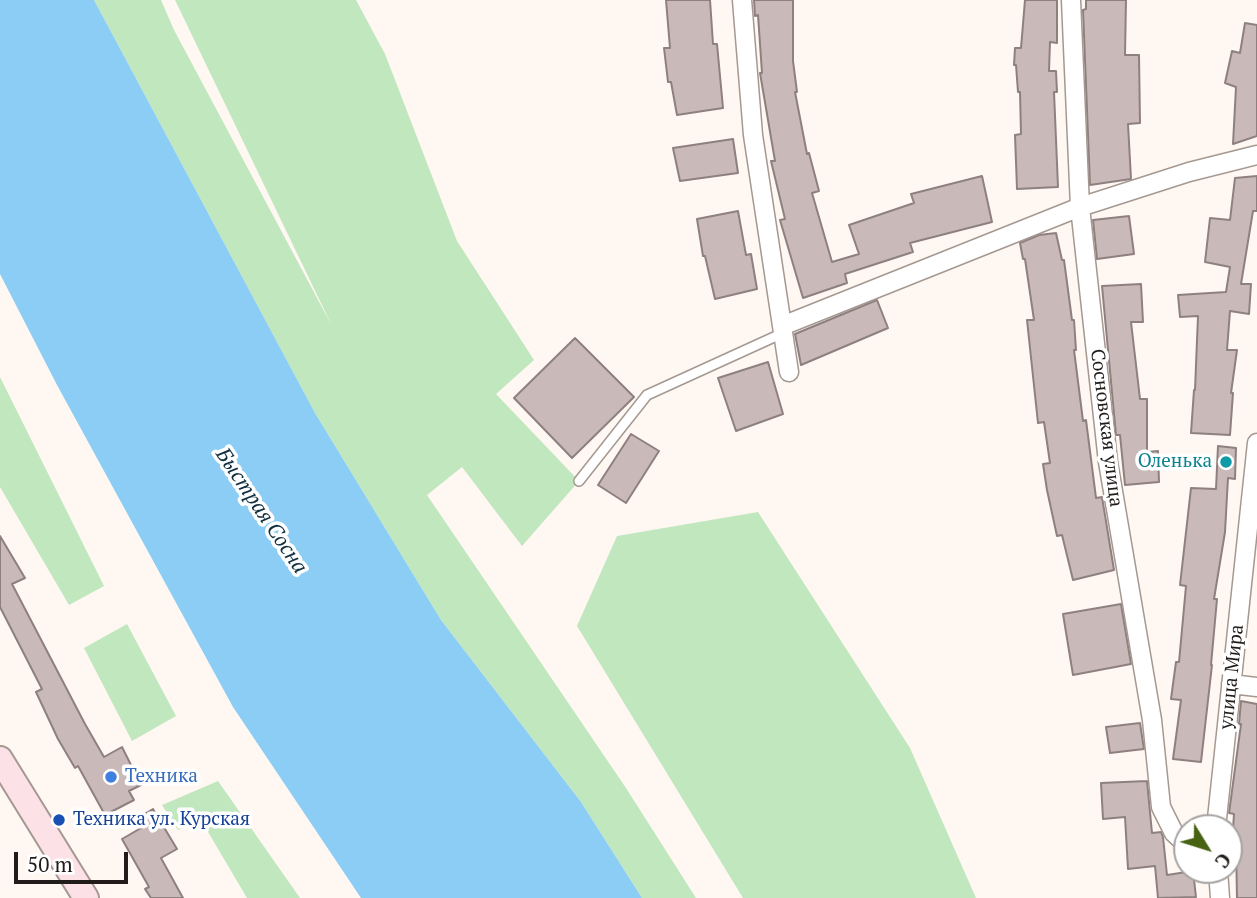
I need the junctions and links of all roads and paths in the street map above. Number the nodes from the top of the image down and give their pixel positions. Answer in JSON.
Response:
{"nodes":[{"id":1,"x":742,"y":0,"type":"edge"},
{"id":2,"x":1071,"y":0,"type":"edge"},
{"id":3,"x":1257,"y":155,"type":"edge"},
{"id":4,"x":1080,"y":206,"type":"junction"},
{"id":5,"x":783,"y":329,"type":"junction"},
{"id":6,"x":789,"y":372,"type":"dead end"},
{"id":7,"x":1257,"y":443,"type":"edge"},
{"id":8,"x":579,"y":481,"type":"dead end"},
{"id":9,"x":1231,"y":684,"type":"junction"},
{"id":10,"x":1257,"y":687,"type":"edge"},
{"id":11,"x":0,"y":759,"type":"edge"},
{"id":12,"x":1217,"y":814,"type":"edge"},
{"id":13,"x":1173,"y":829,"type":"edge"},
{"id":14,"x":86,"y":898,"type":"edge"}],
"edges":[{"from":1,"to":5,"type":"street"},
{"from":2,"to":4,"type":"street","name":"Сосновская улица"},
{"from":3,"to":4,"type":"street"},
{"from":4,"to":5,"type":"street"},
{"from":4,"to":13,"type":"street","name":"Сосновская улица"},
{"from":5,"to":6,"type":"street"},
{"from":5,"to":8,"type":"lane"},
{"from":7,"to":9,"type":"street","name":"улица Мира"},
{"from":9,"to":10,"type":"street"},
{"from":9,"to":12,"type":"street","name":"улица Мира"},
{"from":11,"to":14,"type":"street"}]}
